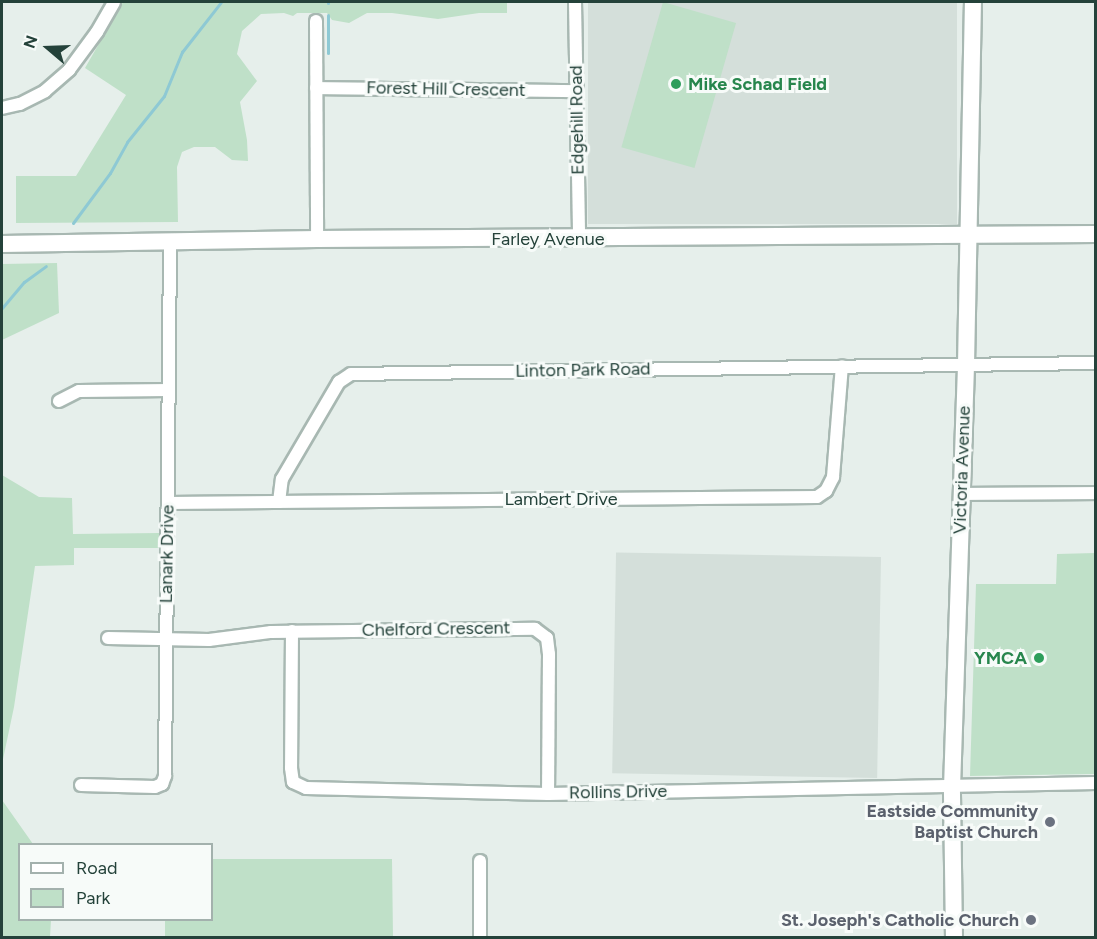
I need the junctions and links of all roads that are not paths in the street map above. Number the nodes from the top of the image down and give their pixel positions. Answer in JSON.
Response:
{"nodes":[{"id":1,"x":114,"y":2,"type":"edge"},
{"id":2,"x":575,"y":2,"type":"edge"},
{"id":3,"x":973,"y":2,"type":"edge"},
{"id":4,"x":316,"y":21,"type":"dead end"},
{"id":5,"x":316,"y":88,"type":"junction"},
{"id":6,"x":577,"y":91,"type":"junction"},
{"id":7,"x":2,"y":108,"type":"edge"},
{"id":8,"x":1095,"y":234,"type":"edge"},
{"id":9,"x":968,"y":235,"type":"junction"},
{"id":10,"x":317,"y":239,"type":"junction"},
{"id":11,"x":579,"y":239,"type":"junction"},
{"id":12,"x":170,"y":241,"type":"junction"},
{"id":13,"x":2,"y":244,"type":"edge"},
{"id":14,"x":1095,"y":363,"type":"edge"},
{"id":15,"x":966,"y":364,"type":"junction"},
{"id":16,"x":842,"y":366,"type":"junction"},
{"id":17,"x":169,"y":390,"type":"junction"},
{"id":18,"x":59,"y":401,"type":"dead end"},
{"id":19,"x":1095,"y":493,"type":"edge"},
{"id":20,"x":962,"y":494,"type":"junction"},
{"id":21,"x":279,"y":502,"type":"junction"},
{"id":22,"x":168,"y":503,"type":"junction"},
{"id":23,"x":291,"y":631,"type":"junction"},
{"id":24,"x":108,"y":638,"type":"dead end"},
{"id":25,"x":165,"y":639,"type":"junction"},
{"id":26,"x":1095,"y":783,"type":"edge"},
{"id":27,"x":81,"y":785,"type":"dead end"},
{"id":28,"x":952,"y":788,"type":"junction"},
{"id":29,"x":548,"y":794,"type":"junction"},
{"id":30,"x":480,"y":861,"type":"dead end"},
{"id":31,"x":480,"y":938,"type":"edge"},
{"id":32,"x":954,"y":938,"type":"edge"}],
"edges":[{"from":1,"to":7,"type":"street"},
{"from":2,"to":6,"type":"street","name":"Edgehill Road"},
{"from":3,"to":9,"type":"street","name":"Victoria Avenue"},
{"from":4,"to":5,"type":"street"},
{"from":5,"to":6,"type":"street","name":"Forest Hill Crescent"},
{"from":5,"to":10,"type":"street"},
{"from":6,"to":11,"type":"street","name":"Edgehill Road"},
{"from":8,"to":9,"type":"street","name":"Farley Avenue"},
{"from":9,"to":11,"type":"street","name":"Farley Avenue"},
{"from":9,"to":15,"type":"street","name":"Victoria Avenue"},
{"from":10,"to":11,"type":"street","name":"Farley Avenue"},
{"from":10,"to":12,"type":"street","name":"Farley Avenue"},
{"from":12,"to":13,"type":"street","name":"Farley Avenue"},
{"from":12,"to":17,"type":"street","name":"Lanark Drive"},
{"from":14,"to":15,"type":"street","name":"Linton Park Road"},
{"from":15,"to":16,"type":"street","name":"Linton Park Road"},
{"from":15,"to":20,"type":"street","name":"Victoria Avenue"},
{"from":16,"to":21,"type":"street","name":"Linton Park Road"},
{"from":16,"to":21,"type":"street","name":"Lambert Drive"},
{"from":17,"to":18,"type":"street"},
{"from":17,"to":22,"type":"street","name":"Lanark Drive"},
{"from":19,"to":20,"type":"street"},
{"from":20,"to":28,"type":"street","name":"Victoria Avenue"},
{"from":21,"to":22,"type":"street","name":"Lambert Drive"},
{"from":22,"to":25,"type":"street","name":"Lanark Drive"},
{"from":23,"to":25,"type":"street","name":"Chelford Crescent"},
{"from":23,"to":29,"type":"street","name":"Rollins Drive"},
{"from":23,"to":29,"type":"street","name":"Chelford Crescent"},
{"from":24,"to":25,"type":"street","name":"Chelford Crescent"},
{"from":25,"to":27,"type":"street","name":"Lanark Drive"},
{"from":26,"to":28,"type":"street","name":"Rollins Drive"},
{"from":28,"to":29,"type":"street","name":"Rollins Drive"},
{"from":28,"to":32,"type":"street","name":"Victoria Avenue"},
{"from":30,"to":31,"type":"street"}]}
